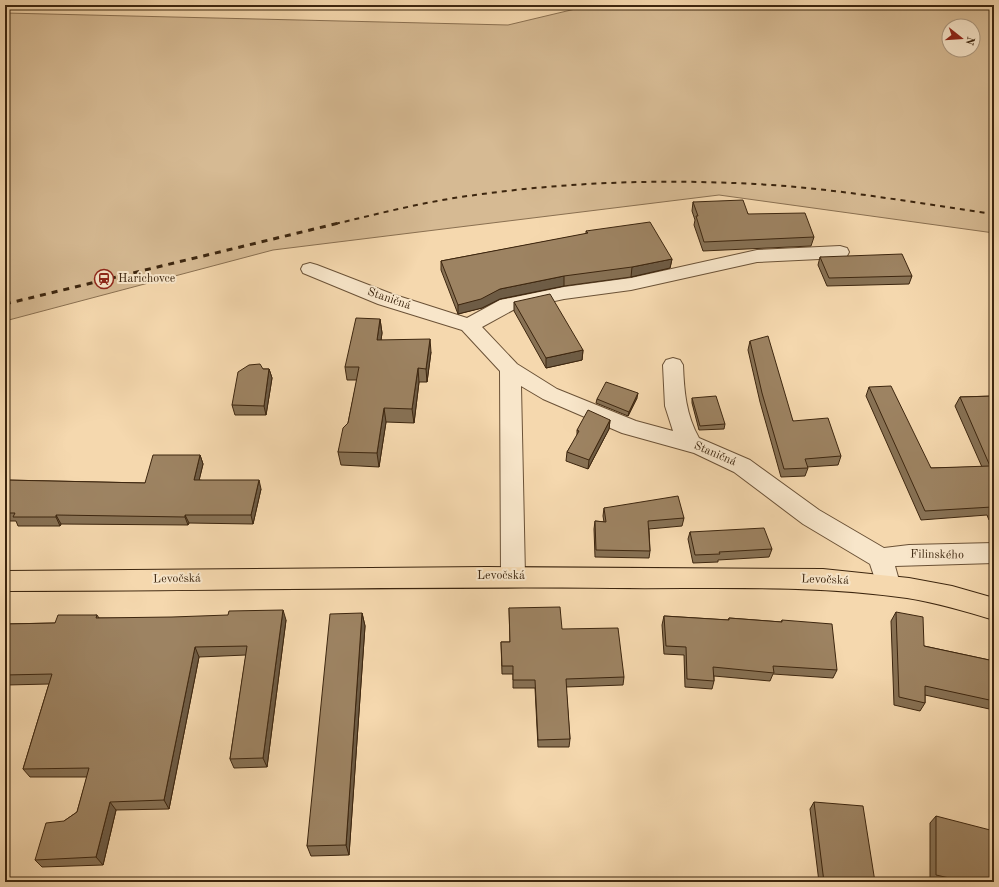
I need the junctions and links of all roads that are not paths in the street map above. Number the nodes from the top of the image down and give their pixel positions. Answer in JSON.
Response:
{"nodes":[{"id":1,"x":840,"y":252,"type":"dead end"},
{"id":2,"x":310,"y":269,"type":"dead end"},
{"id":3,"x":469,"y":325,"type":"junction"},
{"id":4,"x":673,"y":365,"type":"dead end"},
{"id":5,"x":510,"y":369,"type":"junction"},
{"id":6,"x":691,"y":444,"type":"junction"},
{"id":7,"x":994,"y":553,"type":"edge"},
{"id":8,"x":881,"y":558,"type":"junction"},
{"id":9,"x":513,"y":576,"type":"junction"},
{"id":10,"x":5,"y":581,"type":"edge"},
{"id":11,"x":888,"y":584,"type":"junction"},
{"id":12,"x":994,"y":609,"type":"edge"}],
"edges":[{"from":1,"to":3,"type":"street"},
{"from":2,"to":3,"type":"street","name":"Staničná"},
{"from":3,"to":5,"type":"street","name":"Staničná"},
{"from":4,"to":6,"type":"street"},
{"from":5,"to":6,"type":"street","name":"Staničná"},
{"from":5,"to":9,"type":"street"},
{"from":6,"to":8,"type":"street","name":"Staničná"},
{"from":7,"to":8,"type":"street","name":"Filinského"},
{"from":8,"to":11,"type":"street"},
{"from":9,"to":10,"type":"main road","name":"Levočská"},
{"from":9,"to":11,"type":"main road","name":"Levočská"},
{"from":11,"to":12,"type":"main road","name":"Levočská"}]}
